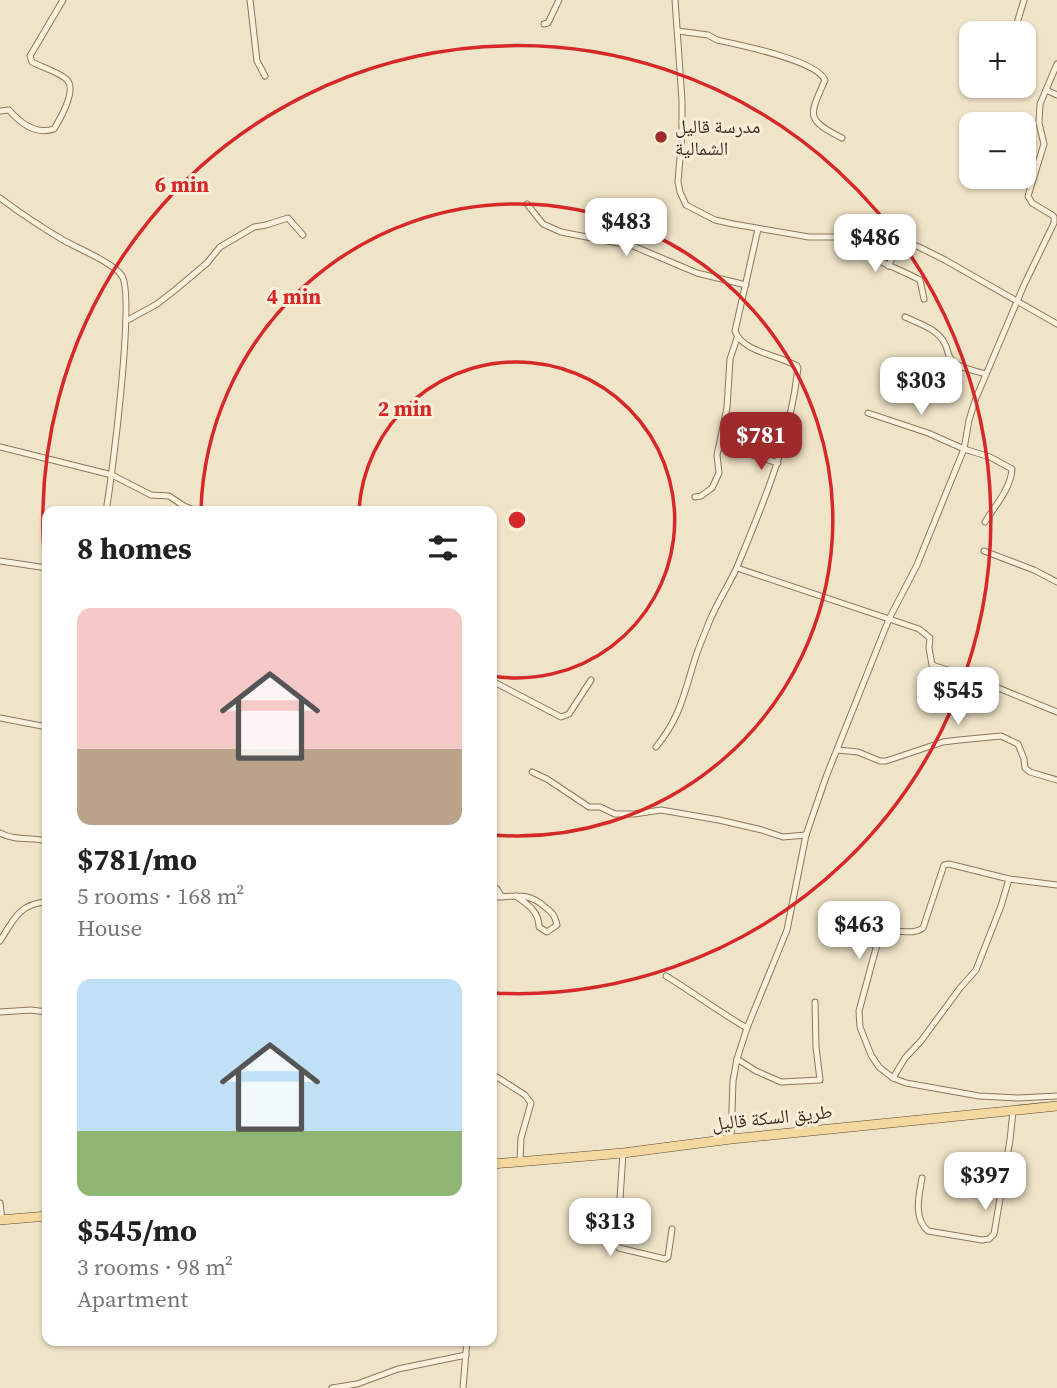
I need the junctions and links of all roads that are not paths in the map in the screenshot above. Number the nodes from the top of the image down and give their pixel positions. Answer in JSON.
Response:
{"nodes":[{"id":1,"x":63,"y":0,"type":"edge"},
{"id":2,"x":250,"y":0,"type":"edge"},
{"id":3,"x":559,"y":0,"type":"edge"},
{"id":4,"x":675,"y":0,"type":"edge"},
{"id":5,"x":1024,"y":0,"type":"edge"},
{"id":6,"x":1019,"y":21,"type":"edge"},
{"id":7,"x":544,"y":24,"type":"dead end"},
{"id":8,"x":678,"y":31,"type":"junction"},
{"id":9,"x":1057,"y":64,"type":"edge"},
{"id":10,"x":265,"y":76,"type":"dead end"},
{"id":11,"x":1046,"y":90,"type":"junction"},
{"id":12,"x":1057,"y":95,"type":"edge"},
{"id":13,"x":0,"y":111,"type":"edge"},
{"id":14,"x":842,"y":138,"type":"dead end"},
{"id":15,"x":0,"y":198,"type":"edge"},
{"id":16,"x":527,"y":204,"type":"dead end"},
{"id":17,"x":758,"y":229,"type":"junction"},
{"id":18,"x":303,"y":234,"type":"dead end"},
{"id":19,"x":846,"y":236,"type":"junction"},
{"id":20,"x":902,"y":241,"type":"junction"},
{"id":21,"x":888,"y":266,"type":"junction"},
{"id":22,"x":746,"y":285,"type":"junction"},
{"id":23,"x":925,"y":299,"type":"dead end"},
{"id":24,"x":1017,"y":302,"type":"junction"},
{"id":25,"x":905,"y":317,"type":"dead end"},
{"id":26,"x":127,"y":321,"type":"junction"},
{"id":27,"x":1057,"y":324,"type":"edge"},
{"id":28,"x":737,"y":338,"type":"junction"},
{"id":29,"x":986,"y":374,"type":"junction"},
{"id":30,"x":868,"y":413,"type":"dead end"},
{"id":31,"x":0,"y":447,"type":"edge"},
{"id":32,"x":720,"y":447,"type":"junction"},
{"id":33,"x":964,"y":449,"type":"junction"},
{"id":34,"x":778,"y":463,"type":"junction"},
{"id":35,"x":112,"y":475,"type":"junction"},
{"id":36,"x":695,"y":497,"type":"dead end"},
{"id":37,"x":107,"y":506,"type":"edge"},
{"id":38,"x":184,"y":506,"type":"edge"},
{"id":39,"x":985,"y":522,"type":"dead end"},
{"id":40,"x":984,"y":551,"type":"dead end"},
{"id":41,"x":0,"y":561,"type":"edge"},
{"id":42,"x":42,"y":567,"type":"edge"},
{"id":43,"x":737,"y":568,"type":"junction"},
{"id":44,"x":1057,"y":582,"type":"edge"},
{"id":45,"x":889,"y":620,"type":"junction"},
{"id":46,"x":591,"y":680,"type":"dead end"},
{"id":47,"x":497,"y":684,"type":"edge"},
{"id":48,"x":1057,"y":712,"type":"edge"},
{"id":49,"x":0,"y":718,"type":"edge"},
{"id":50,"x":42,"y":726,"type":"edge"},
{"id":51,"x":656,"y":747,"type":"dead end"},
{"id":52,"x":838,"y":750,"type":"junction"},
{"id":53,"x":532,"y":772,"type":"dead end"},
{"id":54,"x":1057,"y":780,"type":"edge"},
{"id":55,"x":0,"y":833,"type":"edge"},
{"id":56,"x":806,"y":835,"type":"junction"},
{"id":57,"x":42,"y":840,"type":"edge"},
{"id":58,"x":1009,"y":879,"type":"junction"},
{"id":59,"x":1057,"y":885,"type":"edge"},
{"id":60,"x":497,"y":889,"type":"edge"},
{"id":61,"x":516,"y":896,"type":"junction"},
{"id":62,"x":497,"y":897,"type":"edge"},
{"id":63,"x":502,"y":897,"type":"junction"},
{"id":64,"x":42,"y":903,"type":"edge"},
{"id":65,"x":0,"y":941,"type":"edge"},
{"id":66,"x":666,"y":976,"type":"dead end"},
{"id":67,"x":815,"y":1002,"type":"dead end"},
{"id":68,"x":42,"y":1011,"type":"edge"},
{"id":69,"x":0,"y":1012,"type":"edge"},
{"id":70,"x":747,"y":1028,"type":"junction"},
{"id":71,"x":737,"y":1059,"type":"junction"},
{"id":72,"x":497,"y":1077,"type":"edge"},
{"id":73,"x":893,"y":1077,"type":"junction"},
{"id":74,"x":1057,"y":1096,"type":"edge"},
{"id":75,"x":1057,"y":1107,"type":"edge"},
{"id":76,"x":1013,"y":1111,"type":"junction"},
{"id":77,"x":731,"y":1139,"type":"junction"},
{"id":78,"x":623,"y":1153,"type":"junction"},
{"id":79,"x":520,"y":1161,"type":"junction"},
{"id":80,"x":497,"y":1163,"type":"edge"},
{"id":81,"x":922,"y":1178,"type":"dead end"},
{"id":82,"x":0,"y":1203,"type":"edge"},
{"id":83,"x":42,"y":1216,"type":"edge"},
{"id":84,"x":1,"y":1220,"type":"edge"},
{"id":85,"x":672,"y":1229,"type":"dead end"},
{"id":86,"x":467,"y":1346,"type":"edge"},
{"id":87,"x":466,"y":1355,"type":"junction"},
{"id":88,"x":332,"y":1388,"type":"edge"},
{"id":89,"x":463,"y":1388,"type":"edge"}],
"edges":[{"from":1,"to":13,"type":"street"},
{"from":2,"to":10,"type":"street"},
{"from":3,"to":7,"type":"street"},
{"from":4,"to":8,"type":"street"},
{"from":5,"to":6,"type":"street"},
{"from":8,"to":14,"type":"street"},
{"from":8,"to":17,"type":"street"},
{"from":9,"to":11,"type":"street"},
{"from":11,"to":12,"type":"street"},
{"from":11,"to":24,"type":"street"},
{"from":15,"to":26,"type":"street"},
{"from":16,"to":22,"type":"street"},
{"from":17,"to":19,"type":"street"},
{"from":17,"to":22,"type":"street"},
{"from":18,"to":26,"type":"street"},
{"from":19,"to":20,"type":"street"},
{"from":19,"to":21,"type":"street"},
{"from":20,"to":21,"type":"street"},
{"from":20,"to":24,"type":"street"},
{"from":21,"to":23,"type":"street"},
{"from":22,"to":28,"type":"street"},
{"from":24,"to":27,"type":"street"},
{"from":24,"to":29,"type":"street"},
{"from":25,"to":29,"type":"street"},
{"from":26,"to":35,"type":"street"},
{"from":28,"to":32,"type":"street"},
{"from":28,"to":34,"type":"street"},
{"from":29,"to":33,"type":"street"},
{"from":30,"to":33,"type":"street"},
{"from":31,"to":35,"type":"street"},
{"from":32,"to":34,"type":"street"},
{"from":32,"to":36,"type":"street"},
{"from":33,"to":39,"type":"street"},
{"from":33,"to":45,"type":"street"},
{"from":34,"to":43,"type":"street"},
{"from":35,"to":37,"type":"street"},
{"from":35,"to":38,"type":"street"},
{"from":40,"to":44,"type":"street"},
{"from":41,"to":42,"type":"street"},
{"from":43,"to":45,"type":"street"},
{"from":43,"to":51,"type":"street"},
{"from":45,"to":48,"type":"street"},
{"from":45,"to":52,"type":"street"},
{"from":46,"to":47,"type":"street"},
{"from":49,"to":50,"type":"street"},
{"from":52,"to":54,"type":"street"},
{"from":52,"to":56,"type":"street"},
{"from":53,"to":56,"type":"street"},
{"from":55,"to":57,"type":"street"},
{"from":56,"to":70,"type":"street"},
{"from":58,"to":59,"type":"street"},
{"from":58,"to":73,"type":"street"},
{"from":58,"to":73,"type":"street"},
{"from":60,"to":63,"type":"street"},
{"from":61,"to":61,"type":"street"},
{"from":61,"to":63,"type":"street"},
{"from":62,"to":63,"type":"street"},
{"from":64,"to":65,"type":"street"},
{"from":66,"to":70,"type":"street"},
{"from":67,"to":71,"type":"street"},
{"from":68,"to":69,"type":"street"},
{"from":70,"to":71,"type":"street"},
{"from":71,"to":77,"type":"street"},
{"from":72,"to":79,"type":"street"},
{"from":73,"to":74,"type":"street"},
{"from":75,"to":76,"type":"main road","name":"طريق السكة قاليل"},
{"from":76,"to":77,"type":"main road","name":"طريق السكة قاليل"},
{"from":76,"to":81,"type":"street"},
{"from":77,"to":78,"type":"main road","name":"طريق السكة قاليل"},
{"from":78,"to":79,"type":"main road","name":"طريق السكة قاليل"},
{"from":78,"to":85,"type":"street"},
{"from":79,"to":80,"type":"main road","name":"طريق السكة قاليل"},
{"from":82,"to":84,"type":"street"},
{"from":83,"to":84,"type":"main road"},
{"from":86,"to":87,"type":"street"},
{"from":87,"to":88,"type":"street"},
{"from":87,"to":89,"type":"street"}]}
